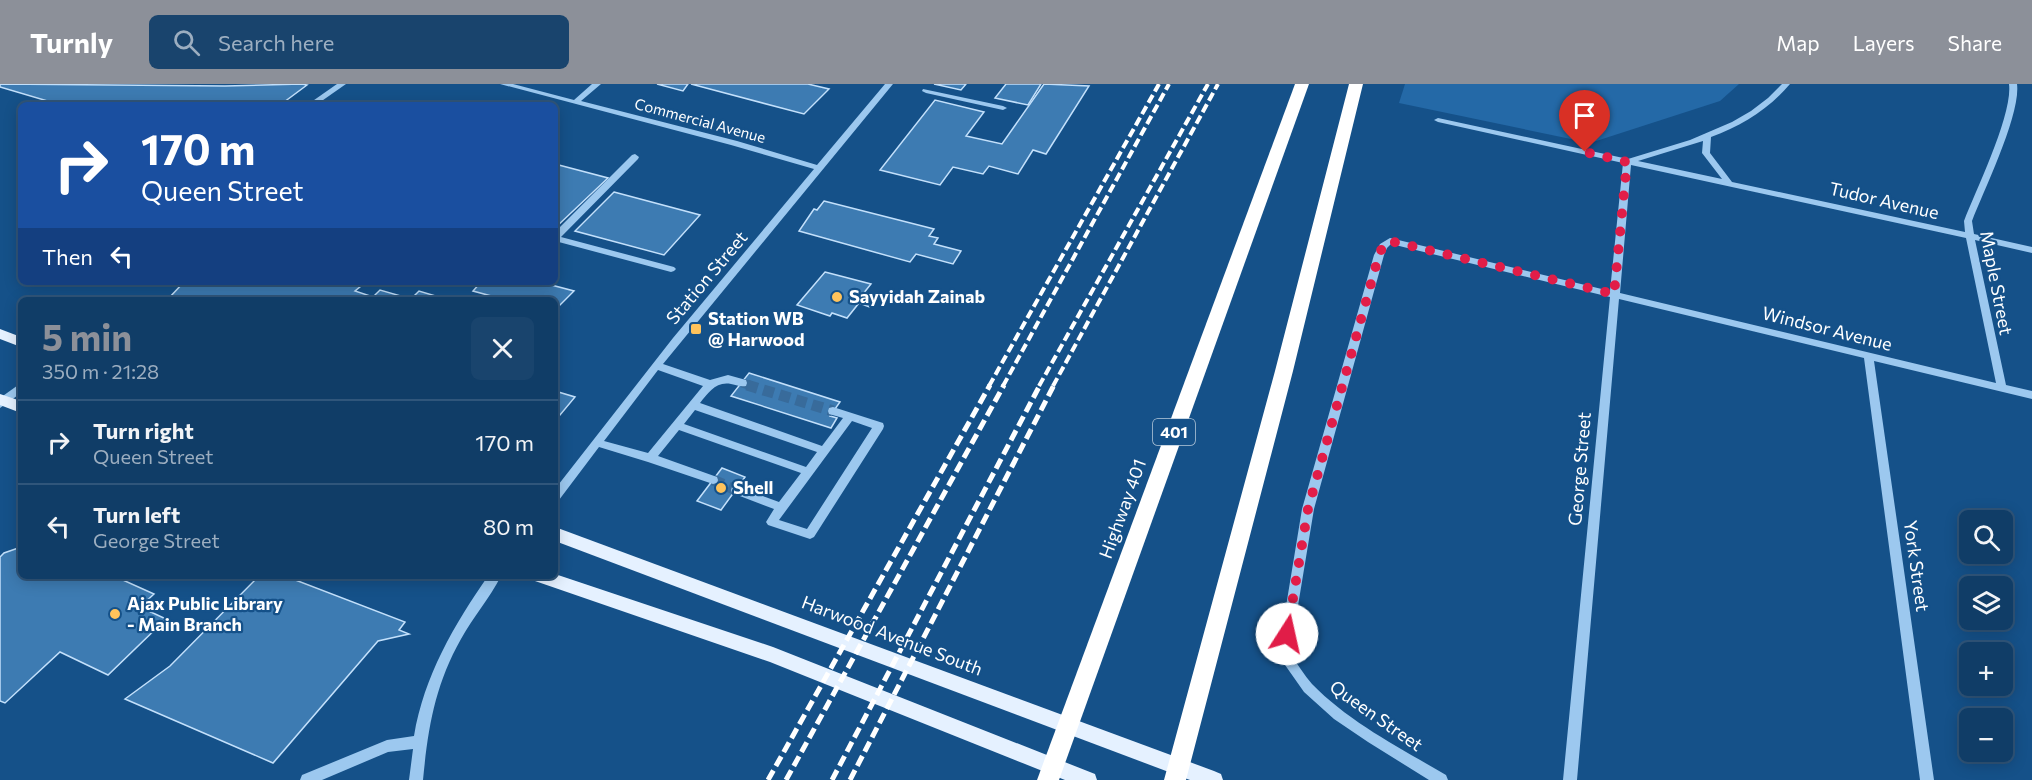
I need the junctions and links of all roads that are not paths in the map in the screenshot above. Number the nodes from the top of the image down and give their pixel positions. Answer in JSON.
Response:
{"nodes":[{"id":1,"x":342,"y":84,"type":"edge"},
{"id":2,"x":504,"y":84,"type":"edge"},
{"id":3,"x":597,"y":84,"type":"edge"},
{"id":4,"x":890,"y":84,"type":"edge"},
{"id":5,"x":1302,"y":84,"type":"edge"},
{"id":6,"x":1356,"y":84,"type":"edge"},
{"id":7,"x":1786,"y":84,"type":"edge"},
{"id":8,"x":2013,"y":84,"type":"edge"},
{"id":9,"x":926,"y":92,"type":"dead end"},
{"id":10,"x":315,"y":102,"type":"edge"},
{"id":11,"x":576,"y":102,"type":"junction"},
{"id":12,"x":1003,"y":108,"type":"dead end"},
{"id":13,"x":1438,"y":120,"type":"dead end"},
{"id":14,"x":1707,"y":137,"type":"junction"},
{"id":15,"x":635,"y":157,"type":"dead end"},
{"id":16,"x":1627,"y":162,"type":"junction"},
{"id":17,"x":819,"y":168,"type":"junction"},
{"id":18,"x":1728,"y":182,"type":"junction"},
{"id":19,"x":558,"y":235,"type":"edge"},
{"id":20,"x":1968,"y":237,"type":"junction"},
{"id":21,"x":558,"y":239,"type":"edge"},
{"id":22,"x":2032,"y":250,"type":"edge"},
{"id":23,"x":671,"y":269,"type":"dead end"},
{"id":24,"x":1614,"y":294,"type":"junction"},
{"id":25,"x":0,"y":334,"type":"edge"},
{"id":26,"x":18,"y":341,"type":"edge"},
{"id":27,"x":1869,"y":357,"type":"junction"},
{"id":28,"x":656,"y":366,"type":"junction"},
{"id":29,"x":742,"y":382,"type":"tunnel mouth"},
{"id":30,"x":710,"y":384,"type":"junction"},
{"id":31,"x":2002,"y":387,"type":"junction"},
{"id":32,"x":18,"y":389,"type":"edge"},
{"id":33,"x":2032,"y":395,"type":"edge"},
{"id":34,"x":1,"y":401,"type":"edge"},
{"id":35,"x":693,"y":405,"type":"junction"},
{"id":36,"x":18,"y":406,"type":"edge"},
{"id":37,"x":833,"y":411,"type":"tunnel mouth"},
{"id":38,"x":850,"y":417,"type":"junction"},
{"id":39,"x":676,"y":425,"type":"junction"},
{"id":40,"x":598,"y":443,"type":"junction"},
{"id":41,"x":825,"y":451,"type":"junction"},
{"id":42,"x":650,"y":458,"type":"junction"},
{"id":43,"x":809,"y":472,"type":"junction"},
{"id":44,"x":713,"y":480,"type":"tunnel mouth"},
{"id":45,"x":736,"y":489,"type":"tunnel mouth"},
{"id":46,"x":558,"y":493,"type":"edge"},
{"id":47,"x":782,"y":507,"type":"junction"},
{"id":48,"x":558,"y":535,"type":"edge"},
{"id":49,"x":493,"y":579,"type":"edge"},
{"id":50,"x":550,"y":579,"type":"edge"},
{"id":51,"x":419,"y":742,"type":"junction"},
{"id":52,"x":307,"y":780,"type":"edge"},
{"id":53,"x":416,"y":780,"type":"edge"},
{"id":54,"x":1048,"y":780,"type":"edge"},
{"id":55,"x":1088,"y":780,"type":"edge"},
{"id":56,"x":1175,"y":780,"type":"edge"},
{"id":57,"x":1214,"y":780,"type":"edge"},
{"id":58,"x":1442,"y":780,"type":"edge"},
{"id":59,"x":1570,"y":780,"type":"edge"},
{"id":60,"x":1927,"y":780,"type":"edge"}],
"edges":[{"from":1,"to":10,"type":"street"},
{"from":2,"to":11,"type":"street","name":"Commercial Avenue"},
{"from":3,"to":11,"type":"street"},
{"from":4,"to":17,"type":"street","name":"Station Street"},
{"from":5,"to":54,"type":"highway","name":"Highway 401","number":"401"},
{"from":6,"to":56,"type":"highway"},
{"from":7,"to":14,"type":"street"},
{"from":8,"to":20,"type":"street","name":"Maple Street"},
{"from":9,"to":12,"type":"street"},
{"from":11,"to":17,"type":"street","name":"Commercial Avenue"},
{"from":13,"to":16,"type":"street","name":"Tudor Avenue"},
{"from":14,"to":16,"type":"street"},
{"from":14,"to":18,"type":"street"},
{"from":15,"to":19,"type":"street"},
{"from":16,"to":18,"type":"street","name":"Tudor Avenue"},
{"from":16,"to":24,"type":"street","name":"George Street"},
{"from":17,"to":28,"type":"street","name":"Station Street"},
{"from":18,"to":20,"type":"street","name":"Tudor Avenue"},
{"from":20,"to":22,"type":"street","name":"Tudor Avenue"},
{"from":20,"to":31,"type":"street","name":"Maple Street"},
{"from":21,"to":23,"type":"street"},
{"from":24,"to":27,"type":"street","name":"Windsor Avenue"},
{"from":24,"to":58,"type":"street","name":"Queen Street"},
{"from":24,"to":59,"type":"street","name":"George Street"},
{"from":25,"to":26,"type":"main road"},
{"from":27,"to":31,"type":"street","name":"Windsor Avenue"},
{"from":27,"to":60,"type":"street","name":"York Street"},
{"from":28,"to":30,"type":"street"},
{"from":28,"to":40,"type":"street","name":"Station Street"},
{"from":29,"to":30,"type":"street"},
{"from":30,"to":35,"type":"street"},
{"from":31,"to":33,"type":"street","name":"Windsor Avenue"},
{"from":32,"to":34,"type":"street"},
{"from":34,"to":36,"type":"main road"},
{"from":35,"to":39,"type":"street"},
{"from":35,"to":41,"type":"street"},
{"from":37,"to":38,"type":"street"},
{"from":38,"to":41,"type":"street"},
{"from":38,"to":47,"type":"street"},
{"from":39,"to":42,"type":"street"},
{"from":39,"to":43,"type":"street"},
{"from":40,"to":42,"type":"street"},
{"from":40,"to":46,"type":"street","name":"Station Street"},
{"from":41,"to":43,"type":"street"},
{"from":42,"to":44,"type":"street"},
{"from":43,"to":47,"type":"street"},
{"from":45,"to":47,"type":"street"},
{"from":48,"to":57,"type":"main road","name":"Harwood Avenue South"},
{"from":49,"to":51,"type":"street"},
{"from":50,"to":55,"type":"main road"},
{"from":51,"to":52,"type":"street"},
{"from":51,"to":53,"type":"street"}]}
